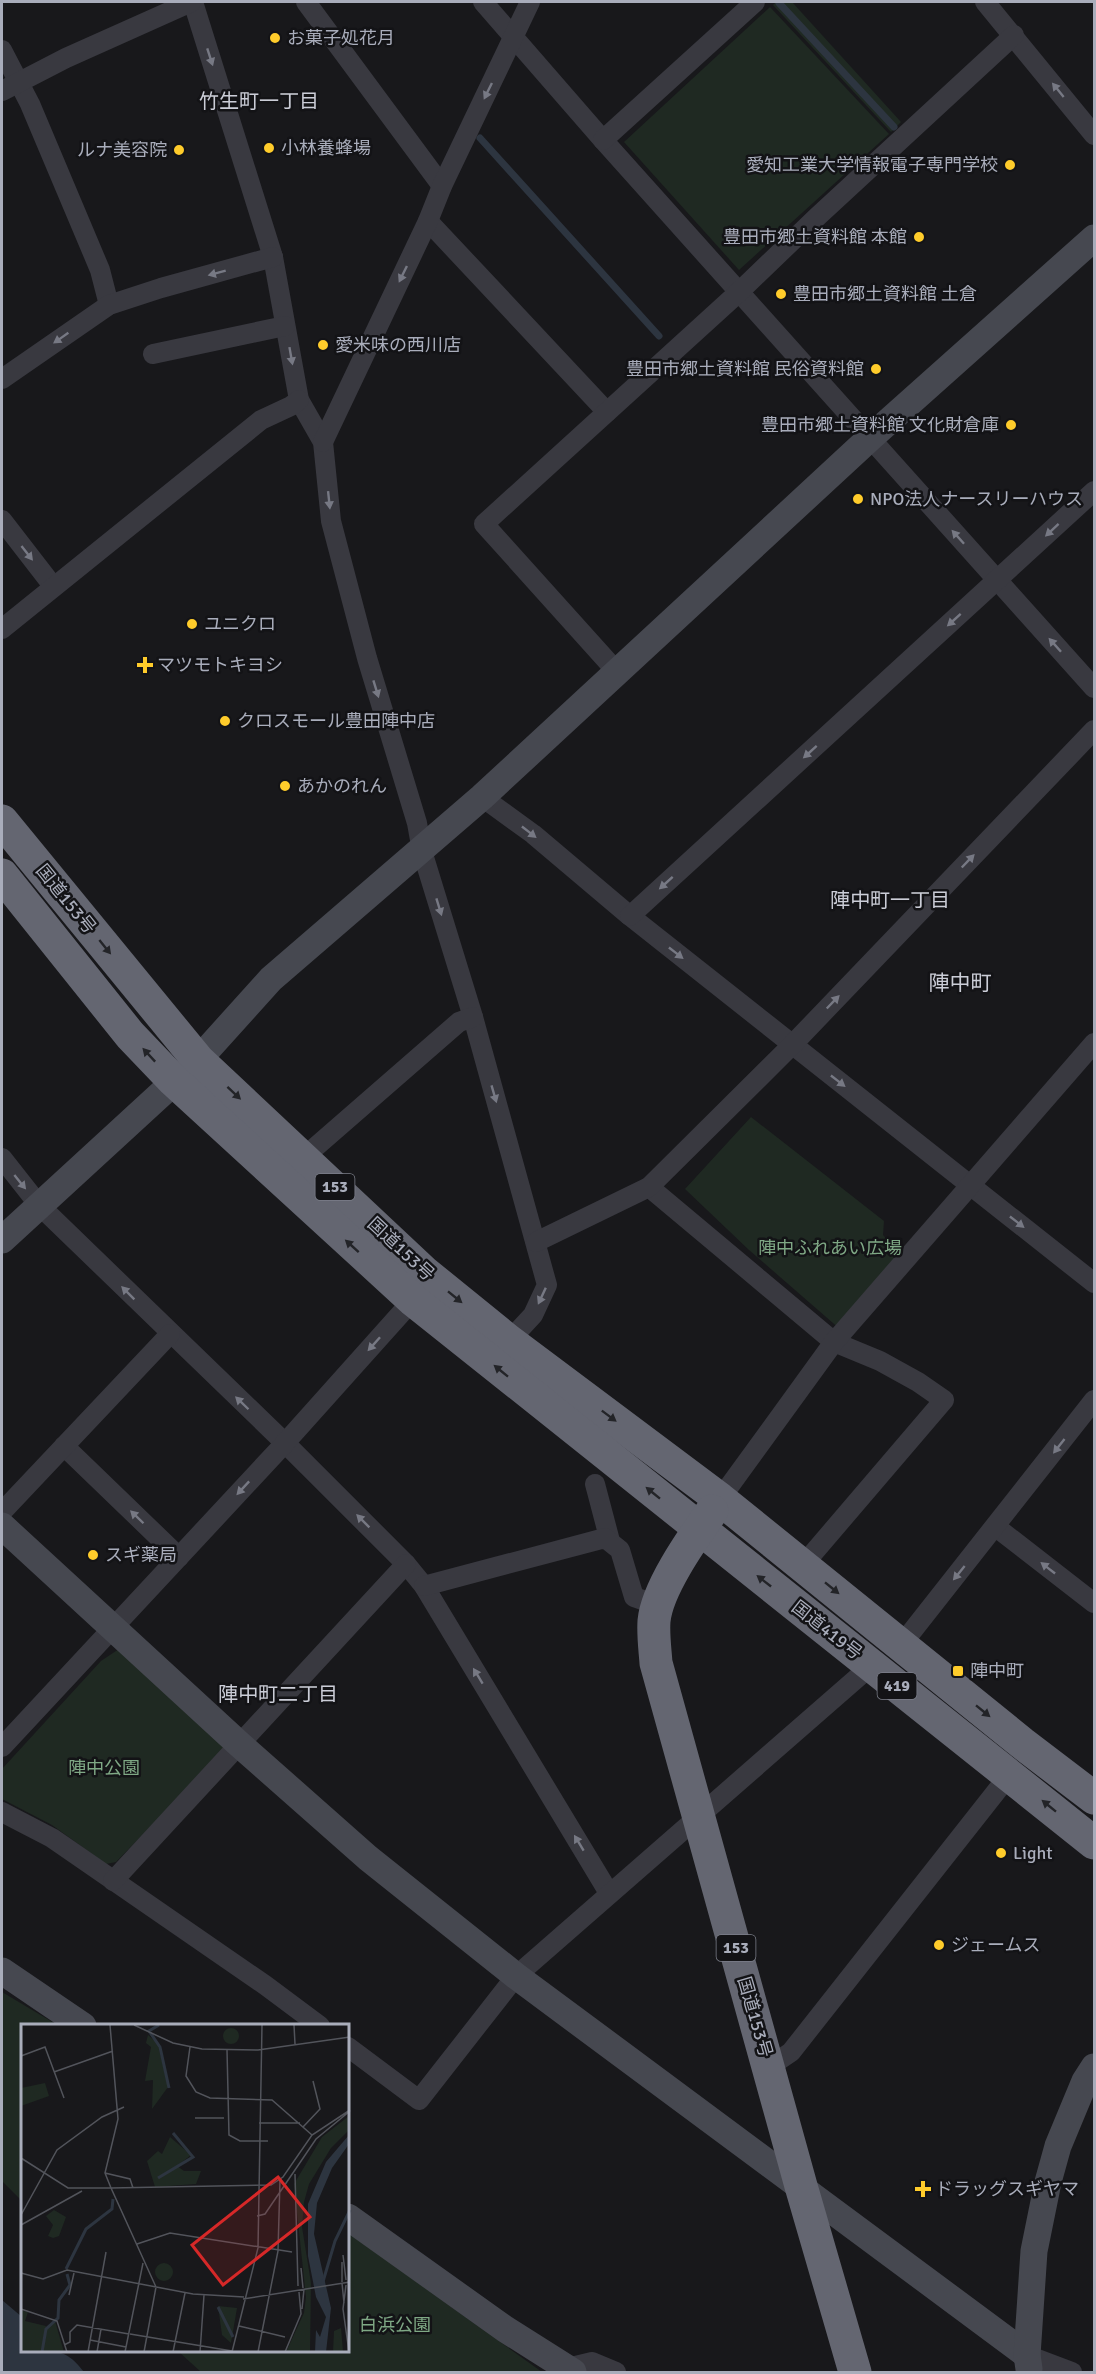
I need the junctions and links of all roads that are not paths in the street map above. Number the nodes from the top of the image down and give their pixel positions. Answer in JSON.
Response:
{"nodes":[{"id":1,"x":192,"y":2,"type":"edge"},
{"id":2,"x":306,"y":2,"type":"edge"},
{"id":3,"x":483,"y":2,"type":"edge"},
{"id":4,"x":530,"y":2,"type":"edge"},
{"id":5,"x":755,"y":2,"type":"edge"},
{"id":6,"x":985,"y":2,"type":"edge"},
{"id":7,"x":1014,"y":35,"type":"junction"},
{"id":8,"x":514,"y":39,"type":"junction"},
{"id":9,"x":2,"y":50,"type":"edge"},
{"id":10,"x":20,"y":82,"type":"junction"},
{"id":11,"x":2,"y":91,"type":"edge"},
{"id":12,"x":1095,"y":135,"type":"edge"},
{"id":13,"x":603,"y":140,"type":"junction"},
{"id":14,"x":442,"y":186,"type":"junction"},
{"id":15,"x":428,"y":221,"type":"junction"},
{"id":16,"x":1095,"y":238,"type":"edge"},
{"id":17,"x":273,"y":257,"type":"junction"},
{"id":18,"x":739,"y":292,"type":"junction"},
{"id":19,"x":109,"y":305,"type":"junction"},
{"id":20,"x":285,"y":326,"type":"junction"},
{"id":21,"x":153,"y":354,"type":"dead end"},
{"id":22,"x":2,"y":379,"type":"edge"},
{"id":23,"x":299,"y":400,"type":"junction"},
{"id":24,"x":607,"y":412,"type":"junction"},
{"id":25,"x":870,"y":438,"type":"junction"},
{"id":26,"x":323,"y":442,"type":"junction"},
{"id":27,"x":1095,"y":490,"type":"edge"},
{"id":28,"x":2,"y":520,"type":"edge"},
{"id":29,"x":997,"y":580,"type":"junction"},
{"id":30,"x":53,"y":586,"type":"junction"},
{"id":31,"x":2,"y":629,"type":"edge"},
{"id":32,"x":618,"y":673,"type":"junction"},
{"id":33,"x":1095,"y":688,"type":"edge"},
{"id":34,"x":1095,"y":730,"type":"edge"},
{"id":35,"x":482,"y":796,"type":"junction"},
{"id":36,"x":2,"y":821,"type":"edge"},
{"id":37,"x":422,"y":851,"type":"junction"},
{"id":38,"x":2,"y":875,"type":"edge"},
{"id":39,"x":630,"y":916,"type":"junction"},
{"id":40,"x":473,"y":1017,"type":"junction"},
{"id":41,"x":1095,"y":1043,"type":"edge"},
{"id":42,"x":793,"y":1044,"type":"junction"},
{"id":43,"x":198,"y":1060,"type":"junction"},
{"id":44,"x":173,"y":1080,"type":"junction"},
{"id":45,"x":304,"y":1157,"type":"junction"},
{"id":46,"x":2,"y":1158,"type":"edge"},
{"id":47,"x":971,"y":1186,"type":"junction"},
{"id":48,"x":649,"y":1187,"type":"junction"},
{"id":49,"x":39,"y":1205,"type":"junction"},
{"id":50,"x":2,"y":1240,"type":"edge"},
{"id":51,"x":536,"y":1242,"type":"junction"},
{"id":52,"x":1095,"y":1283,"type":"edge"},
{"id":53,"x":413,"y":1300,"type":"junction"},
{"id":54,"x":170,"y":1334,"type":"junction"},
{"id":55,"x":510,"y":1341,"type":"junction"},
{"id":56,"x":834,"y":1342,"type":"junction"},
{"id":57,"x":1095,"y":1400,"type":"edge"},
{"id":58,"x":285,"y":1443,"type":"junction"},
{"id":59,"x":64,"y":1446,"type":"junction"},
{"id":60,"x":595,"y":1484,"type":"dead end"},
{"id":61,"x":720,"y":1499,"type":"junction"},
{"id":62,"x":2,"y":1512,"type":"edge"},
{"id":63,"x":2,"y":1526,"type":"edge"},
{"id":64,"x":996,"y":1527,"type":"junction"},
{"id":65,"x":699,"y":1530,"type":"junction"},
{"id":66,"x":610,"y":1541,"type":"junction"},
{"id":67,"x":179,"y":1557,"type":"junction"},
{"id":68,"x":406,"y":1564,"type":"junction"},
{"id":69,"x":803,"y":1565,"type":"junction"},
{"id":70,"x":424,"y":1586,"type":"junction"},
{"id":71,"x":1095,"y":1603,"type":"edge"},
{"id":72,"x":657,"y":1605,"type":"junction"},
{"id":73,"x":112,"y":1629,"type":"junction"},
{"id":74,"x":902,"y":1644,"type":"junction"},
{"id":75,"x":872,"y":1665,"type":"junction"},
{"id":76,"x":239,"y":1744,"type":"junction"},
{"id":77,"x":2,"y":1747,"type":"edge"},
{"id":78,"x":1010,"y":1774,"type":"junction"},
{"id":79,"x":1095,"y":1798,"type":"edge"},
{"id":80,"x":2,"y":1812,"type":"edge"},
{"id":81,"x":698,"y":1815,"type":"junction"},
{"id":82,"x":1095,"y":1843,"type":"edge"},
{"id":83,"x":113,"y":1881,"type":"junction"},
{"id":84,"x":609,"y":1893,"type":"junction"},
{"id":85,"x":2,"y":1971,"type":"edge"},
{"id":86,"x":516,"y":1976,"type":"junction"},
{"id":87,"x":79,"y":2024,"type":"edge"},
{"id":88,"x":317,"y":2024,"type":"edge"},
{"id":89,"x":350,"y":2048,"type":"edge"},
{"id":90,"x":769,"y":2067,"type":"junction"},
{"id":91,"x":1091,"y":2078,"type":"edge"},
{"id":92,"x":801,"y":2186,"type":"junction"},
{"id":93,"x":350,"y":2218,"type":"edge"},
{"id":94,"x":1028,"y":2364,"type":"edge"},
{"id":95,"x":570,"y":2370,"type":"edge"},
{"id":96,"x":616,"y":2373,"type":"edge"},
{"id":97,"x":855,"y":2373,"type":"edge"},
{"id":98,"x":1072,"y":2373,"type":"edge"}],
"edges":[{"from":1,"to":10,"type":"street"},
{"from":1,"to":17,"type":"street","one_way":true},
{"from":2,"to":14,"type":"street"},
{"from":3,"to":8,"type":"street"},
{"from":4,"to":8,"type":"street"},
{"from":5,"to":13,"type":"street"},
{"from":6,"to":7,"type":"street"},
{"from":12,"to":7,"type":"street","one_way":true},
{"from":7,"to":18,"type":"street"},
{"from":8,"to":13,"type":"street"},
{"from":8,"to":14,"type":"street","one_way":true},
{"from":9,"to":10,"type":"street"},
{"from":10,"to":11,"type":"street"},
{"from":10,"to":19,"type":"street"},
{"from":13,"to":18,"type":"street"},
{"from":14,"to":15,"type":"street"},
{"from":15,"to":24,"type":"street"},
{"from":15,"to":26,"type":"street","one_way":true},
{"from":16,"to":25,"type":"street"},
{"from":17,"to":19,"type":"street","one_way":true},
{"from":17,"to":20,"type":"street"},
{"from":18,"to":24,"type":"street"},
{"from":18,"to":25,"type":"street"},
{"from":19,"to":22,"type":"street","one_way":true},
{"from":20,"to":21,"type":"street"},
{"from":20,"to":23,"type":"street","one_way":true},
{"from":23,"to":26,"type":"street"},
{"from":23,"to":30,"type":"street"},
{"from":24,"to":32,"type":"street"},
{"from":29,"to":25,"type":"street","one_way":true},
{"from":25,"to":32,"type":"street"},
{"from":26,"to":37,"type":"street","one_way":true},
{"from":27,"to":29,"type":"street","one_way":true},
{"from":28,"to":30,"type":"street","one_way":true},
{"from":33,"to":29,"type":"street","one_way":true},
{"from":29,"to":39,"type":"street","one_way":true},
{"from":30,"to":31,"type":"street"},
{"from":32,"to":35,"type":"street"},
{"from":42,"to":34,"type":"street","one_way":true},
{"from":35,"to":37,"type":"street"},
{"from":35,"to":39,"type":"street","one_way":true},
{"from":36,"to":43,"type":"highway","name":"国道153号","number":"153","one_way":true},
{"from":37,"to":40,"type":"street","one_way":true},
{"from":37,"to":43,"type":"street"},
{"from":44,"to":38,"type":"highway","name":"国道153号","number":"153","one_way":true},
{"from":39,"to":42,"type":"street","one_way":true},
{"from":40,"to":45,"type":"street"},
{"from":40,"to":51,"type":"street","one_way":true},
{"from":41,"to":47,"type":"street"},
{"from":42,"to":47,"type":"street","one_way":true},
{"from":42,"to":48,"type":"street"},
{"from":43,"to":44,"type":"street"},
{"from":43,"to":45,"type":"highway","name":"国道153号","number":"153","one_way":true},
{"from":44,"to":49,"type":"street"},
{"from":53,"to":44,"type":"highway","name":"国道153号","number":"153","one_way":true},
{"from":45,"to":55,"type":"highway","name":"国道153号","number":"153","one_way":true},
{"from":46,"to":49,"type":"street","one_way":true},
{"from":47,"to":52,"type":"street","one_way":true},
{"from":47,"to":56,"type":"street"},
{"from":48,"to":51,"type":"street"},
{"from":48,"to":56,"type":"street"},
{"from":49,"to":50,"type":"street"},
{"from":54,"to":49,"type":"street","one_way":true},
{"from":51,"to":55,"type":"street","one_way":true},
{"from":53,"to":58,"type":"street","one_way":true},
{"from":65,"to":53,"type":"highway","name":"国道153号","number":"153","one_way":true},
{"from":58,"to":54,"type":"street","one_way":true},
{"from":54,"to":59,"type":"street"},
{"from":55,"to":61,"type":"highway","name":"国道153号","number":"153","one_way":true},
{"from":56,"to":61,"type":"street"},
{"from":56,"to":69,"type":"street"},
{"from":57,"to":64,"type":"street","one_way":true},
{"from":58,"to":67,"type":"street","one_way":true},
{"from":68,"to":58,"type":"street","one_way":true},
{"from":59,"to":62,"type":"street"},
{"from":67,"to":59,"type":"street","one_way":true},
{"from":60,"to":66,"type":"street"},
{"from":61,"to":65,"type":"highway","name":"国道153号","number":"153"},
{"from":61,"to":69,"type":"highway","name":"国道419号","number":"419"},
{"from":63,"to":73,"type":"street"},
{"from":71,"to":64,"type":"street","one_way":true},
{"from":64,"to":74,"type":"street","one_way":true},
{"from":65,"to":72,"type":"highway","name":"国道153号","number":"153"},
{"from":75,"to":65,"type":"highway","name":"国道419号","number":"419","one_way":true},
{"from":66,"to":70,"type":"street"},
{"from":66,"to":72,"type":"street"},
{"from":67,"to":73,"type":"street"},
{"from":68,"to":70,"type":"street"},
{"from":68,"to":76,"type":"street"},
{"from":69,"to":74,"type":"highway","name":"国道419号","number":"419","one_way":true},
{"from":84,"to":70,"type":"street","one_way":true},
{"from":72,"to":81,"type":"highway","name":"国道153号","number":"153"},
{"from":73,"to":76,"type":"street"},
{"from":73,"to":77,"type":"street"},
{"from":74,"to":79,"type":"highway","name":"国道419号","number":"419","one_way":true},
{"from":75,"to":78,"type":"highway","name":"国道419号","number":"419"},
{"from":75,"to":81,"type":"street"},
{"from":76,"to":83,"type":"street"},
{"from":76,"to":86,"type":"street"},
{"from":82,"to":78,"type":"highway","name":"国道419号","number":"419","one_way":true},
{"from":78,"to":90,"type":"street"},
{"from":80,"to":83,"type":"street"},
{"from":81,"to":84,"type":"street"},
{"from":81,"to":90,"type":"highway","name":"国道153号","number":"153"},
{"from":83,"to":88,"type":"street"},
{"from":84,"to":86,"type":"street"},
{"from":85,"to":87,"type":"street"},
{"from":86,"to":89,"type":"street"},
{"from":86,"to":92,"type":"street"},
{"from":90,"to":92,"type":"highway","name":"国道153号","number":"153"},
{"from":91,"to":94,"type":"street"},
{"from":92,"to":94,"type":"street"},
{"from":92,"to":97,"type":"highway","name":"国道153号","number":"153"},
{"from":93,"to":95,"type":"street"},
{"from":94,"to":98,"type":"street"},
{"from":95,"to":96,"type":"street"}]}
